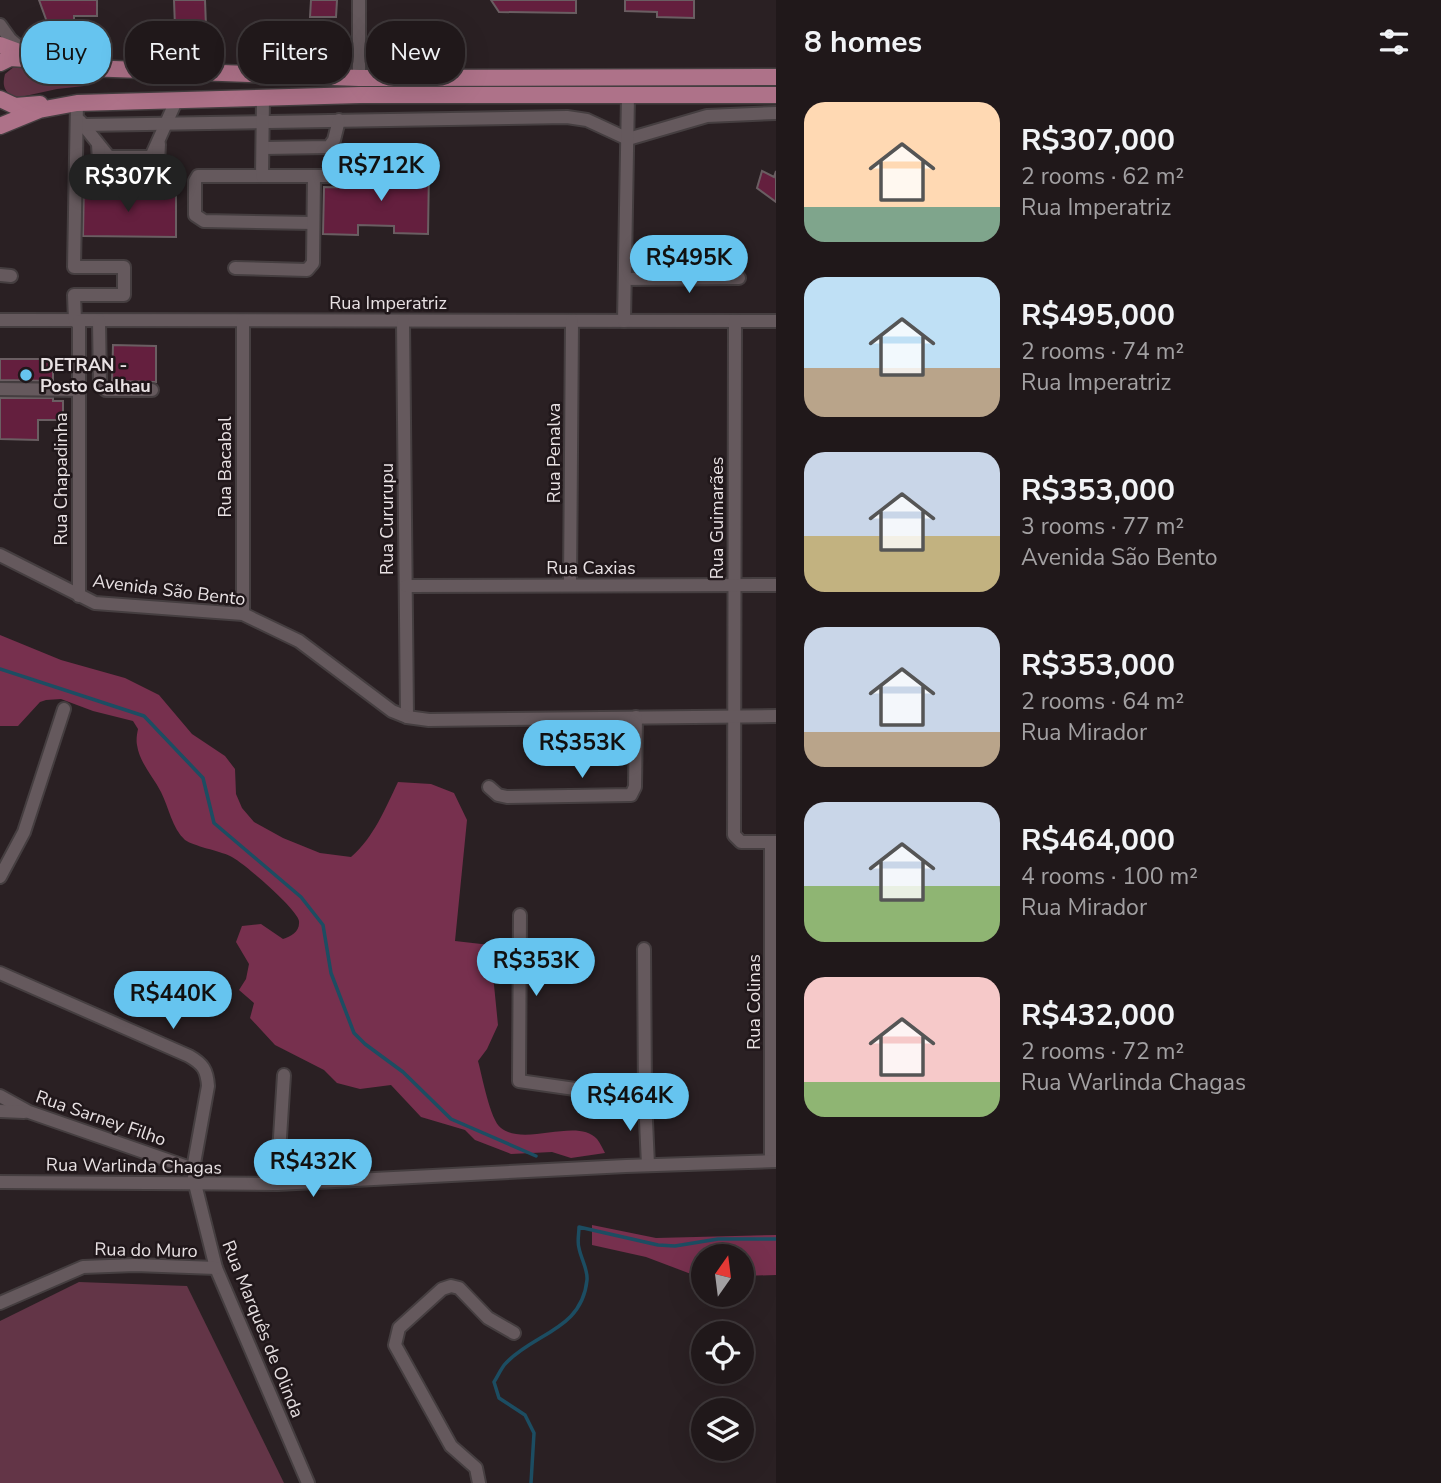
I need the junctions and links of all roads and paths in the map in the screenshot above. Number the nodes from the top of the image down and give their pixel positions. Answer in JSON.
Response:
{"nodes":[{"id":1,"x":359,"y":0,"type":"edge"},
{"id":2,"x":0,"y":25,"type":"edge"},
{"id":3,"x":0,"y":45,"type":"edge"},
{"id":4,"x":21,"y":48,"type":"edge"},
{"id":5,"x":21,"y":53,"type":"edge"},
{"id":6,"x":21,"y":59,"type":"edge"},
{"id":7,"x":0,"y":63,"type":"edge"},
{"id":8,"x":111,"y":69,"type":"edge"},
{"id":9,"x":776,"y":77,"type":"edge"},
{"id":10,"x":359,"y":78,"type":"junction"},
{"id":11,"x":628,"y":95,"type":"junction"},
{"id":12,"x":776,"y":95,"type":"edge"},
{"id":13,"x":263,"y":98,"type":"junction"},
{"id":14,"x":0,"y":99,"type":"edge"},
{"id":15,"x":176,"y":100,"type":"junction"},
{"id":16,"x":776,"y":113,"type":"edge"},
{"id":17,"x":79,"y":115,"type":"junction"},
{"id":18,"x":339,"y":120,"type":"junction"},
{"id":19,"x":263,"y":121,"type":"junction"},
{"id":20,"x":167,"y":123,"type":"junction"},
{"id":21,"x":0,"y":126,"type":"edge"},
{"id":22,"x":159,"y":139,"type":"junction"},
{"id":23,"x":628,"y":139,"type":"junction"},
{"id":24,"x":98,"y":144,"type":"junction"},
{"id":25,"x":263,"y":148,"type":"junction"},
{"id":26,"x":262,"y":176,"type":"junction"},
{"id":27,"x":314,"y":176,"type":"junction"},
{"id":28,"x":349,"y":176,"type":"dead end"},
{"id":29,"x":313,"y":223,"type":"junction"},
{"id":30,"x":235,"y":268,"type":"dead end"},
{"id":31,"x":739,"y":278,"type":"dead end"},
{"id":32,"x":625,"y":279,"type":"junction"},
{"id":33,"x":0,"y":320,"type":"edge"},
{"id":34,"x":77,"y":321,"type":"junction"},
{"id":35,"x":99,"y":321,"type":"junction"},
{"id":36,"x":243,"y":321,"type":"junction"},
{"id":37,"x":403,"y":321,"type":"junction"},
{"id":38,"x":572,"y":321,"type":"junction"},
{"id":39,"x":624,"y":321,"type":"junction"},
{"id":40,"x":735,"y":321,"type":"junction"},
{"id":41,"x":776,"y":321,"type":"edge"},
{"id":42,"x":0,"y":389,"type":"edge"},
{"id":43,"x":79,"y":390,"type":"junction"},
{"id":44,"x":152,"y":390,"type":"dead end"},
{"id":45,"x":0,"y":555,"type":"edge"},
{"id":46,"x":570,"y":585,"type":"junction"},
{"id":47,"x":735,"y":585,"type":"junction"},
{"id":48,"x":776,"y":585,"type":"edge"},
{"id":49,"x":405,"y":586,"type":"junction"},
{"id":50,"x":79,"y":596,"type":"junction"},
{"id":51,"x":243,"y":614,"type":"junction"},
{"id":52,"x":64,"y":709,"type":"dead end"},
{"id":53,"x":407,"y":716,"type":"junction"},
{"id":54,"x":734,"y":716,"type":"junction"},
{"id":55,"x":776,"y":716,"type":"edge"},
{"id":56,"x":636,"y":717,"type":"junction"},
{"id":57,"x":489,"y":786,"type":"dead end"},
{"id":58,"x":773,"y":842,"type":"edge"},
{"id":59,"x":0,"y":877,"type":"edge"},
{"id":60,"x":520,"y":915,"type":"dead end"},
{"id":61,"x":644,"y":949,"type":"dead end"},
{"id":62,"x":0,"y":973,"type":"edge"},
{"id":63,"x":284,"y":1075,"type":"dead end"},
{"id":64,"x":0,"y":1096,"type":"edge"},
{"id":65,"x":645,"y":1099,"type":"junction"},
{"id":66,"x":0,"y":1111,"type":"edge"},
{"id":67,"x":29,"y":1112,"type":"junction"},
{"id":68,"x":774,"y":1161,"type":"edge"},
{"id":69,"x":648,"y":1165,"type":"junction"},
{"id":70,"x":193,"y":1169,"type":"junction"},
{"id":71,"x":0,"y":1182,"type":"edge"},
{"id":72,"x":195,"y":1184,"type":"junction"},
{"id":73,"x":277,"y":1184,"type":"junction"},
{"id":74,"x":216,"y":1268,"type":"junction"},
{"id":75,"x":0,"y":1303,"type":"edge"},
{"id":76,"x":514,"y":1333,"type":"dead end"},
{"id":77,"x":307,"y":1483,"type":"edge"},
{"id":78,"x":479,"y":1483,"type":"edge"}],
"edges":[{"from":1,"to":10,"type":"street"},
{"from":2,"to":4,"type":"street"},
{"from":3,"to":5,"type":"main road"},
{"from":6,"to":7,"type":"main road"},
{"from":8,"to":10,"type":"main road"},
{"from":9,"to":10,"type":"main road"},
{"from":11,"to":12,"type":"main road"},
{"from":11,"to":13,"type":"main road"},
{"from":11,"to":23,"type":"street"},
{"from":13,"to":15,"type":"main road"},
{"from":13,"to":19,"type":"street"},
{"from":14,"to":17,"type":"main road"},
{"from":15,"to":17,"type":"main road"},
{"from":15,"to":20,"type":"street"},
{"from":16,"to":23,"type":"street"},
{"from":17,"to":20,"type":"street"},
{"from":17,"to":21,"type":"main road"},
{"from":17,"to":24,"type":"street"},
{"from":17,"to":34,"type":"street","name":"Rua Chapadinha"},
{"from":18,"to":19,"type":"street"},
{"from":18,"to":23,"type":"street"},
{"from":18,"to":25,"type":"street"},
{"from":19,"to":20,"type":"street"},
{"from":19,"to":25,"type":"street"},
{"from":20,"to":22,"type":"street"},
{"from":22,"to":24,"type":"street"},
{"from":22,"to":24,"type":"street"},
{"from":23,"to":32,"type":"street"},
{"from":25,"to":26,"type":"street"},
{"from":26,"to":27,"type":"street"},
{"from":26,"to":29,"type":"street"},
{"from":27,"to":28,"type":"street"},
{"from":27,"to":29,"type":"street"},
{"from":29,"to":30,"type":"street"},
{"from":31,"to":32,"type":"street"},
{"from":32,"to":39,"type":"street"},
{"from":33,"to":34,"type":"street","name":"Rua Imperatriz"},
{"from":34,"to":35,"type":"street","name":"Rua Imperatriz"},
{"from":34,"to":43,"type":"street","name":"Rua Chapadinha"},
{"from":35,"to":36,"type":"street","name":"Rua Imperatriz"},
{"from":35,"to":44,"type":"street"},
{"from":36,"to":37,"type":"street","name":"Rua Imperatriz"},
{"from":36,"to":51,"type":"street","name":"Rua Bacabal"},
{"from":37,"to":38,"type":"street","name":"Rua Imperatriz"},
{"from":37,"to":49,"type":"street","name":"Rua Cururupu"},
{"from":38,"to":39,"type":"street","name":"Rua Imperatriz"},
{"from":38,"to":46,"type":"street","name":"Rua Penalva"},
{"from":39,"to":40,"type":"street","name":"Rua Imperatriz"},
{"from":40,"to":41,"type":"street","name":"Rua Imperatriz"},
{"from":40,"to":47,"type":"street","name":"Rua Guimarães"},
{"from":42,"to":43,"type":"street"},
{"from":43,"to":50,"type":"street","name":"Rua Chapadinha"},
{"from":45,"to":50,"type":"street","name":"Avenida São Bento"},
{"from":46,"to":47,"type":"street","name":"Rua Caxias"},
{"from":46,"to":49,"type":"street","name":"Rua Caxias"},
{"from":47,"to":48,"type":"street","name":"Rua Caxias"},
{"from":47,"to":54,"type":"street","name":"Rua Guimarães"},
{"from":49,"to":53,"type":"street","name":"Rua Cururupu"},
{"from":50,"to":51,"type":"street","name":"Avenida São Bento"},
{"from":51,"to":53,"type":"street","name":"Avenida São Bento"},
{"from":52,"to":59,"type":"street"},
{"from":53,"to":56,"type":"street","name":"Avenida São Bento"},
{"from":54,"to":55,"type":"street","name":"Avenida São Bento"},
{"from":54,"to":56,"type":"street","name":"Avenida São Bento"},
{"from":54,"to":58,"type":"street","name":"Rua Guimarães"},
{"from":56,"to":57,"type":"street"},
{"from":58,"to":68,"type":"street","name":"Rua Colinas"},
{"from":60,"to":65,"type":"street"},
{"from":61,"to":65,"type":"street"},
{"from":62,"to":70,"type":"street","name":"Rua Marquês de Olinda"},
{"from":63,"to":73,"type":"street"},
{"from":64,"to":67,"type":"street","name":"Rua Sarney Filho"},
{"from":65,"to":69,"type":"street"},
{"from":66,"to":67,"type":"street"},
{"from":67,"to":70,"type":"street","name":"Rua Sarney Filho"},
{"from":68,"to":69,"type":"street","name":"Rua Warlinda Chagas"},
{"from":69,"to":73,"type":"street","name":"Rua Warlinda Chagas"},
{"from":70,"to":72,"type":"street","name":"Rua Marquês de Olinda"},
{"from":71,"to":72,"type":"street","name":"Rua Warlinda Chagas"},
{"from":72,"to":73,"type":"street","name":"Rua Warlinda Chagas"},
{"from":72,"to":74,"type":"street","name":"Rua Marquês de Olinda"},
{"from":74,"to":75,"type":"street","name":"Rua do Muro"},
{"from":74,"to":77,"type":"street","name":"Rua Marquês de Olinda"},
{"from":76,"to":78,"type":"street"}]}
